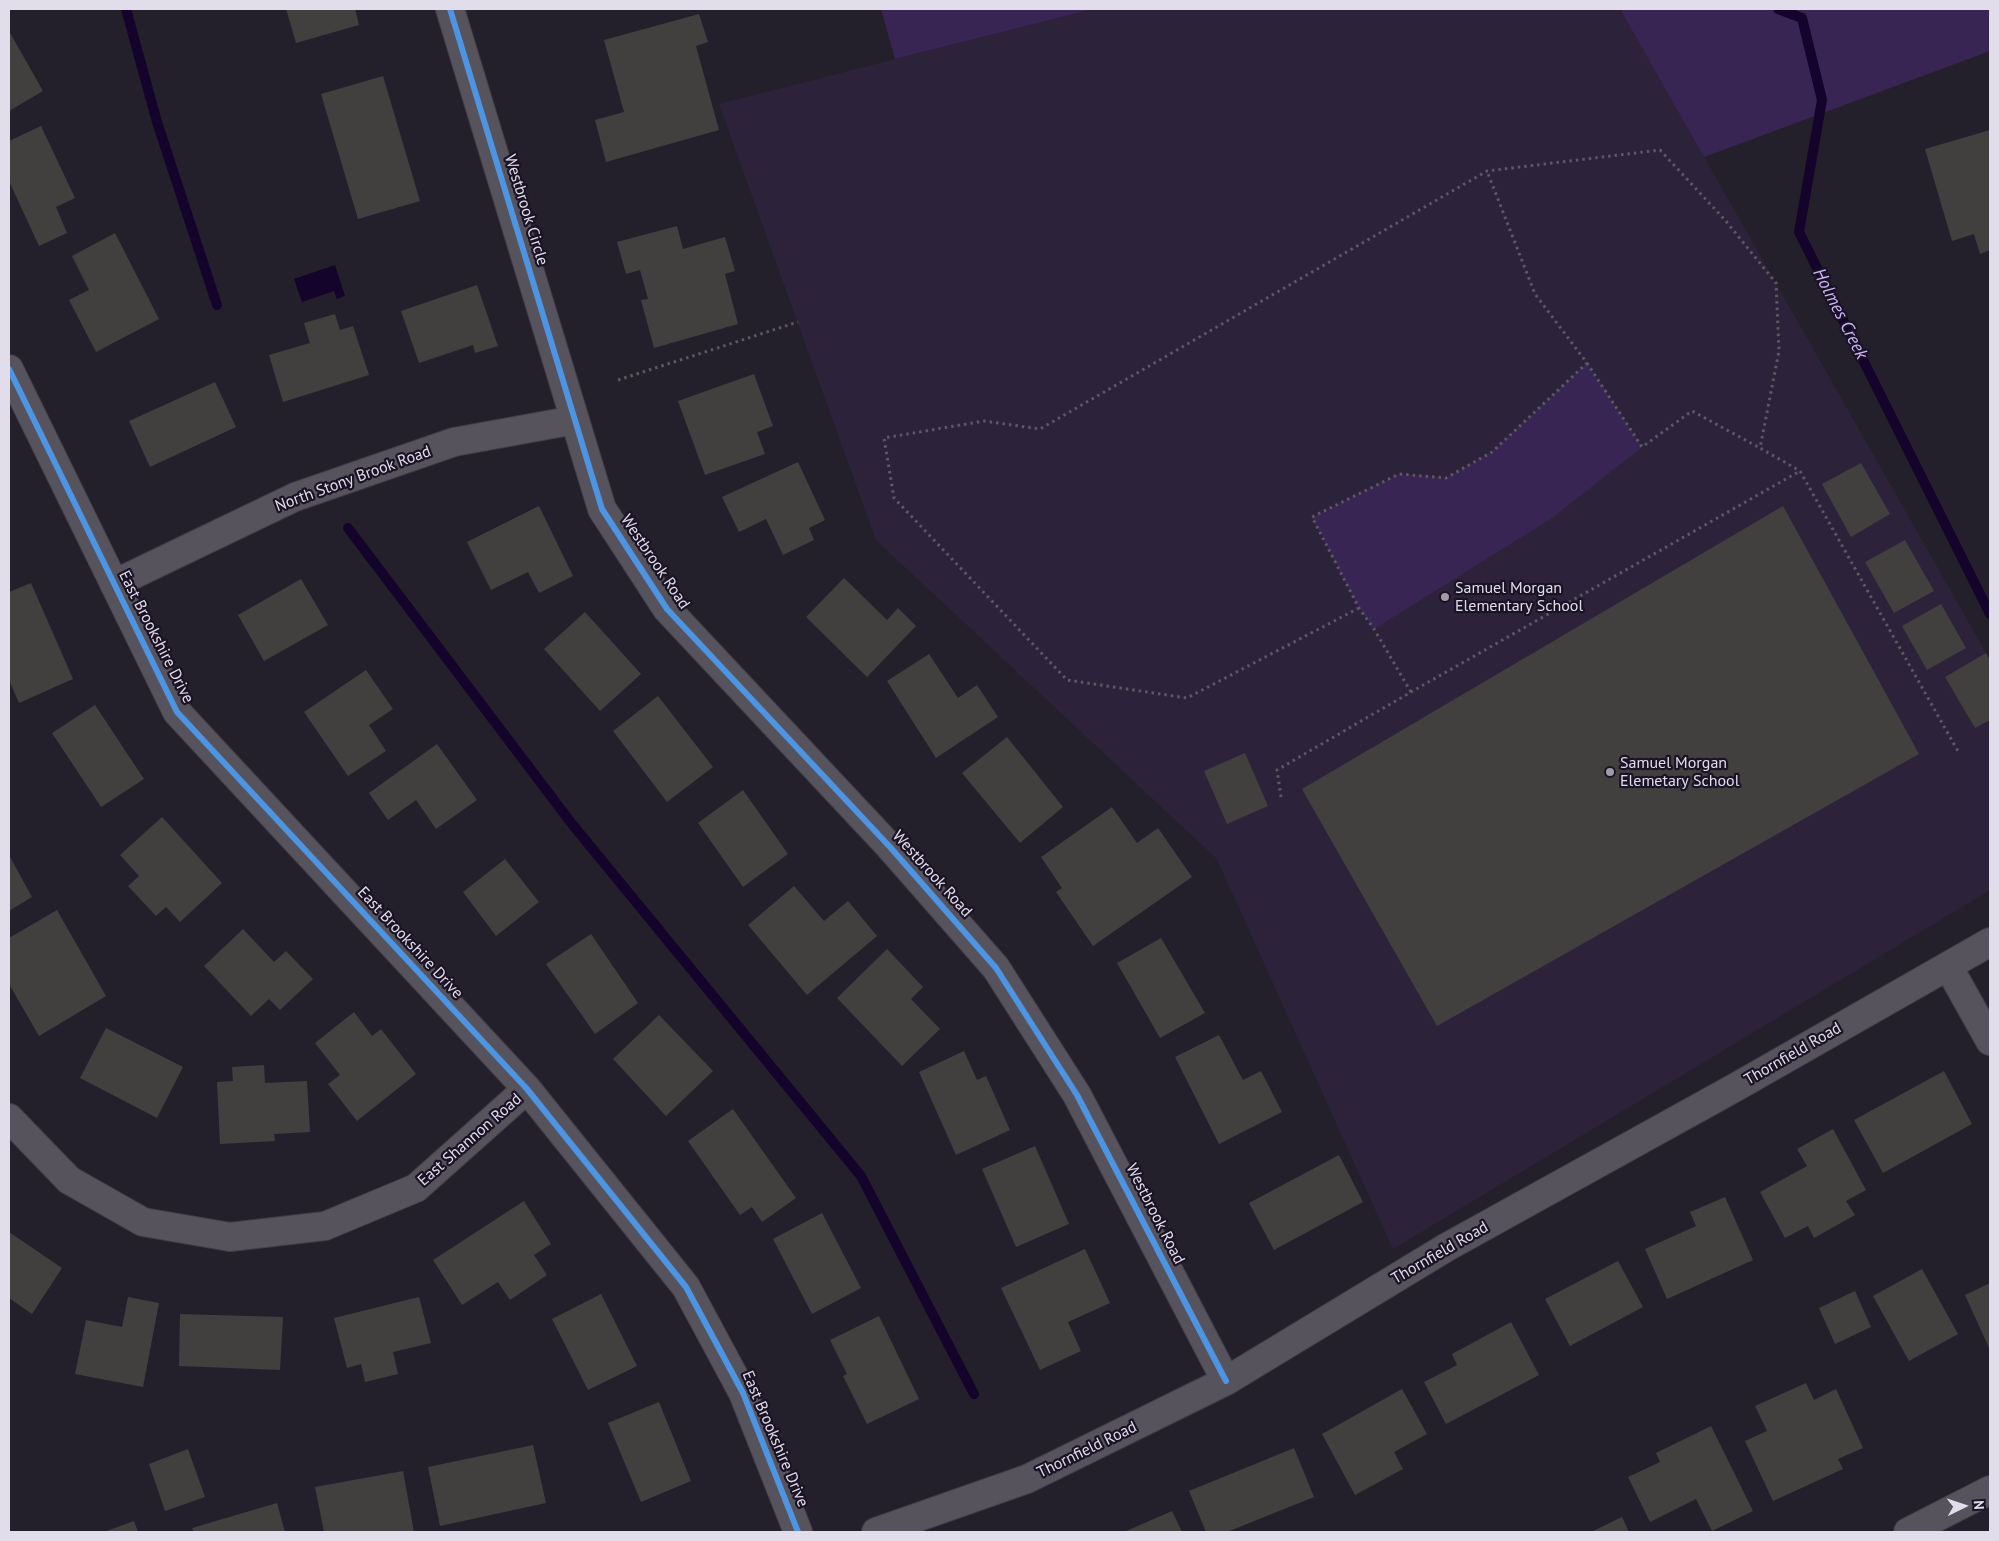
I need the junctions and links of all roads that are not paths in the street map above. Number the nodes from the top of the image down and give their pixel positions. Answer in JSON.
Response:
{"nodes":[{"id":1,"x":450,"y":9,"type":"edge"},
{"id":2,"x":9,"y":369,"type":"edge"},
{"id":3,"x":575,"y":420,"type":"junction"},
{"id":4,"x":114,"y":584,"type":"junction"},
{"id":5,"x":1990,"y":942,"type":"edge"},
{"id":6,"x":1948,"y":966,"type":"junction"},
{"id":7,"x":1990,"y":1041,"type":"edge"},
{"id":8,"x":527,"y":1089,"type":"junction"},
{"id":9,"x":9,"y":1118,"type":"edge"},
{"id":10,"x":1226,"y":1381,"type":"junction"},
{"id":11,"x":1990,"y":1490,"type":"edge"},
{"id":12,"x":798,"y":1532,"type":"edge"},
{"id":13,"x":876,"y":1532,"type":"edge"},
{"id":14,"x":1908,"y":1532,"type":"edge"}],
"edges":[{"from":1,"to":3,"type":"street","name":"Westbrook Circle"},
{"from":2,"to":4,"type":"street","name":"East Brookshire Drive"},
{"from":3,"to":4,"type":"street","name":"North Stony Brook Road"},
{"from":3,"to":10,"type":"street","name":"Westbrook Road"},
{"from":4,"to":8,"type":"street","name":"East Brookshire Drive"},
{"from":5,"to":6,"type":"street","name":"Thornfield Road"},
{"from":6,"to":7,"type":"street"},
{"from":6,"to":10,"type":"street","name":"Thornfield Road"},
{"from":8,"to":9,"type":"street","name":"East Shannon Road"},
{"from":8,"to":12,"type":"street","name":"East Brookshire Drive"},
{"from":10,"to":13,"type":"street","name":"Thornfield Road"},
{"from":11,"to":14,"type":"street"}]}
